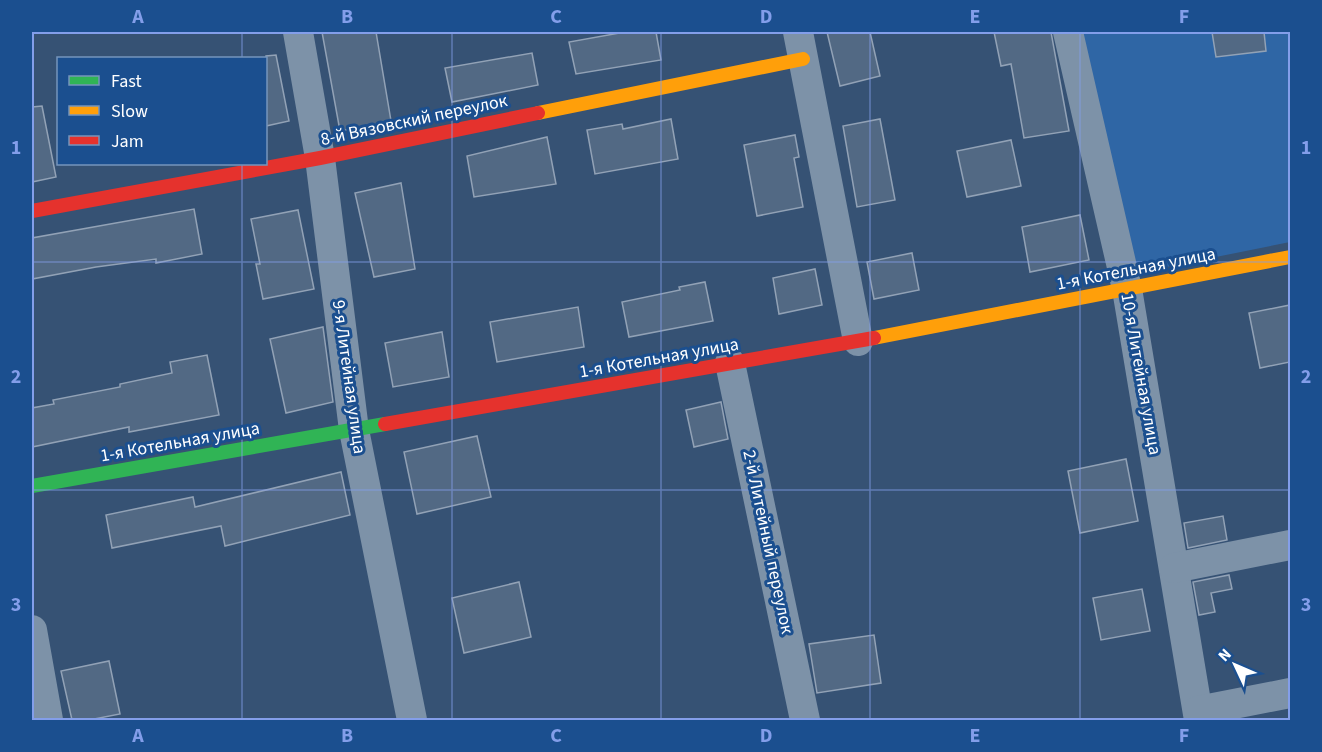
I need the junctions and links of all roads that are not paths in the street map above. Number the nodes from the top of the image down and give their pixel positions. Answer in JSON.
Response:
{"nodes":[{"id":1,"x":298,"y":32,"type":"edge"},
{"id":2,"x":1068,"y":32,"type":"edge"},
{"id":3,"x":801,"y":45,"type":"edge"},
{"id":4,"x":320,"y":158,"type":"junction"},
{"id":5,"x":32,"y":212,"type":"edge"},
{"id":6,"x":1290,"y":257,"type":"edge"},
{"id":7,"x":1127,"y":289,"type":"junction"},
{"id":8,"x":858,"y":341,"type":"junction"},
{"id":9,"x":730,"y":363,"type":"junction"},
{"id":10,"x":354,"y":430,"type":"junction"},
{"id":11,"x":32,"y":486,"type":"edge"},
{"id":12,"x":1290,"y":545,"type":"edge"},
{"id":13,"x":1174,"y":568,"type":"junction"},
{"id":14,"x":32,"y":630,"type":"edge"},
{"id":15,"x":1290,"y":693,"type":"edge"},
{"id":16,"x":1199,"y":716,"type":"edge"},
{"id":17,"x":48,"y":720,"type":"edge"},
{"id":18,"x":412,"y":720,"type":"edge"},
{"id":19,"x":805,"y":720,"type":"edge"}],
"edges":[{"from":1,"to":4,"type":"street","name":"9-я Литейная улица"},
{"from":2,"to":7,"type":"street","name":"10-я Литейная улица"},
{"from":3,"to":4,"type":"street","name":"8-й Вязовский переулок"},
{"from":3,"to":8,"type":"street"},
{"from":4,"to":5,"type":"street","name":"8-й Вязовский переулок"},
{"from":4,"to":10,"type":"street","name":"9-я Литейная улица"},
{"from":6,"to":7,"type":"street","name":"1-я Котельная улица"},
{"from":7,"to":8,"type":"street","name":"1-я Котельная улица"},
{"from":7,"to":13,"type":"street","name":"10-я Литейная улица"},
{"from":8,"to":9,"type":"street","name":"1-я Котельная улица"},
{"from":9,"to":10,"type":"street","name":"1-я Котельная улица"},
{"from":9,"to":19,"type":"street","name":"2-й Литейный переулок"},
{"from":10,"to":11,"type":"street","name":"1-я Котельная улица"},
{"from":10,"to":18,"type":"street","name":"9-я Литейная улица"},
{"from":12,"to":13,"type":"street"},
{"from":13,"to":16,"type":"street","name":"10-я Литейная улица"},
{"from":14,"to":17,"type":"street"},
{"from":15,"to":16,"type":"street"}]}
